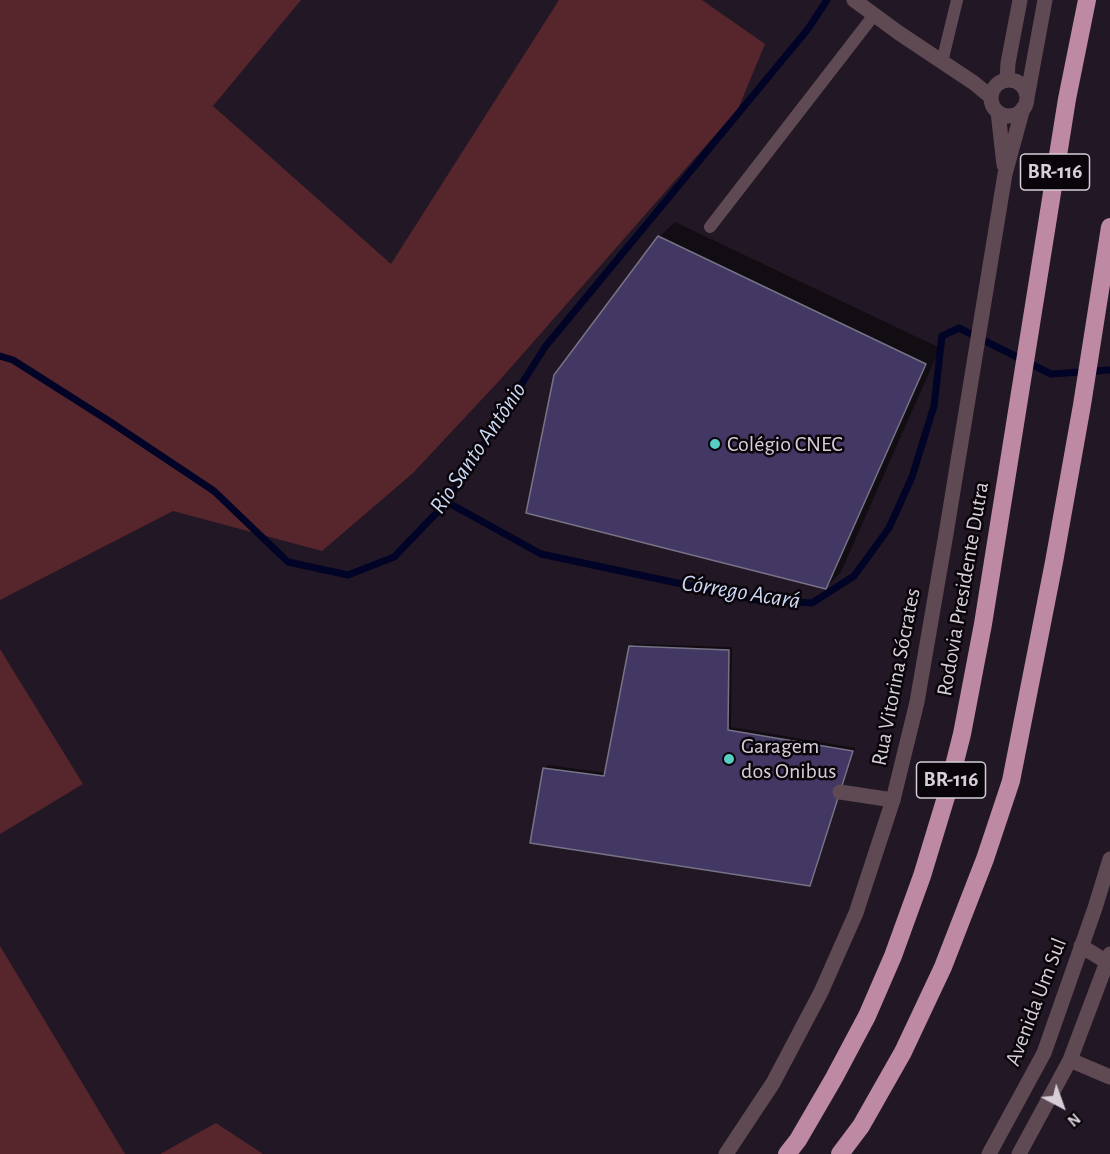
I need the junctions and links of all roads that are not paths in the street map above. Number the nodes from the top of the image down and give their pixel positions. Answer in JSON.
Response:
{"nodes":[{"id":1,"x":854,"y":0,"type":"edge"},
{"id":2,"x":957,"y":0,"type":"edge"},
{"id":3,"x":1020,"y":0,"type":"edge"},
{"id":4,"x":1045,"y":0,"type":"edge"},
{"id":5,"x":1088,"y":0,"type":"edge"},
{"id":6,"x":874,"y":15,"type":"junction"},
{"id":7,"x":942,"y":62,"type":"junction"},
{"id":8,"x":997,"y":88,"type":"junction"},
{"id":9,"x":1025,"y":103,"type":"junction"},
{"id":10,"x":998,"y":112,"type":"junction"},
{"id":11,"x":1005,"y":174,"type":"junction"},
{"id":12,"x":710,"y":227,"type":"dead end"},
{"id":13,"x":1110,"y":227,"type":"edge"},
{"id":14,"x":840,"y":792,"type":"dead end"},
{"id":15,"x":893,"y":800,"type":"junction"},
{"id":16,"x":1110,"y":860,"type":"edge"},
{"id":17,"x":1082,"y":946,"type":"junction"},
{"id":18,"x":1109,"y":958,"type":"edge"},
{"id":19,"x":1070,"y":1060,"type":"junction"},
{"id":20,"x":1110,"y":1077,"type":"edge"},
{"id":21,"x":1001,"y":1134,"type":"junction"},
{"id":22,"x":1021,"y":1150,"type":"edge"},
{"id":23,"x":726,"y":1154,"type":"edge"},
{"id":24,"x":787,"y":1154,"type":"edge"},
{"id":25,"x":840,"y":1154,"type":"edge"},
{"id":26,"x":989,"y":1154,"type":"edge"}],
"edges":[{"from":1,"to":6,"type":"street"},
{"from":2,"to":7,"type":"lane"},
{"from":3,"to":8,"type":"street"},
{"from":4,"to":9,"type":"street"},
{"from":5,"to":24,"type":"highway","name":"Rodovia Presidente Dutra","number":"BR-116"},
{"from":6,"to":7,"type":"street"},
{"from":6,"to":12,"type":"lane"},
{"from":7,"to":8,"type":"street"},
{"from":8,"to":9,"type":"street"},
{"from":8,"to":10,"type":"street"},
{"from":9,"to":10,"type":"street"},
{"from":9,"to":11,"type":"street"},
{"from":10,"to":11,"type":"street"},
{"from":11,"to":15,"type":"street","name":"Rua Vitorina Sócrates"},
{"from":13,"to":25,"type":"highway","number":"BR-116"},
{"from":14,"to":15,"type":"street"},
{"from":15,"to":23,"type":"street","name":"Rua Vitorina Sócrates"},
{"from":16,"to":17,"type":"street","name":"Avenida Um Sul"},
{"from":17,"to":18,"type":"street"},
{"from":17,"to":21,"type":"street","name":"Avenida Um Sul"},
{"from":18,"to":19,"type":"street"},
{"from":19,"to":20,"type":"street"},
{"from":19,"to":22,"type":"street"},
{"from":21,"to":22,"type":"street"},
{"from":21,"to":26,"type":"street","name":"Avenida Um Sul"}]}
